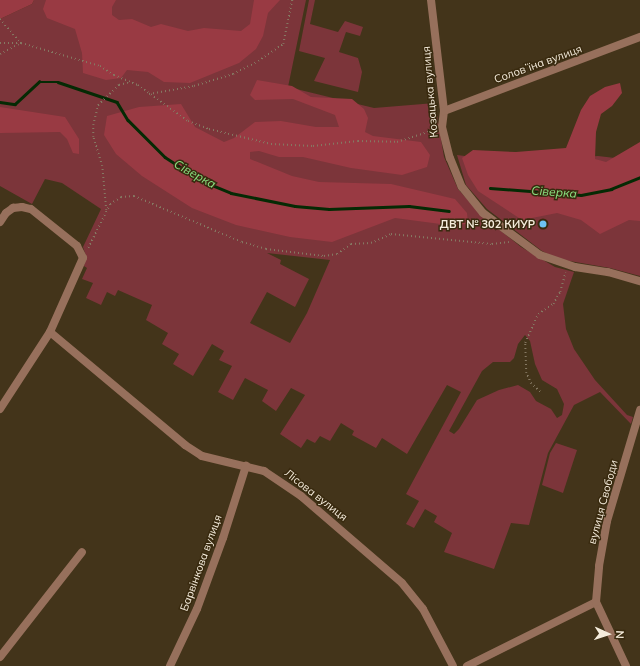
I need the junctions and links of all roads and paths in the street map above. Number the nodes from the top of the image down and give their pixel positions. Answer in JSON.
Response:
{"nodes":[{"id":1,"x":292,"y":0,"type":"edge"},
{"id":2,"x":432,"y":0,"type":"edge"},
{"id":3,"x":0,"y":19,"type":"edge"},
{"id":4,"x":640,"y":38,"type":"edge"},
{"id":5,"x":0,"y":43,"type":"edge"},
{"id":6,"x":21,"y":43,"type":"junction"},
{"id":7,"x":0,"y":54,"type":"edge"},
{"id":8,"x":131,"y":82,"type":"junction"},
{"id":9,"x":150,"y":94,"type":"junction"},
{"id":10,"x":444,"y":111,"type":"junction"},
{"id":11,"x":442,"y":128,"type":"junction"},
{"id":12,"x":106,"y":210,"type":"junction"},
{"id":13,"x":0,"y":222,"type":"edge"},
{"id":14,"x":516,"y":238,"type":"junction"},
{"id":15,"x":83,"y":258,"type":"junction"},
{"id":16,"x":566,"y":265,"type":"junction"},
{"id":17,"x":640,"y":281,"type":"edge"},
{"id":18,"x":50,"y":332,"type":"junction"},
{"id":19,"x":540,"y":392,"type":"dead end"},
{"id":20,"x":0,"y":408,"type":"edge"},
{"id":21,"x":640,"y":410,"type":"edge"},
{"id":22,"x":246,"y":466,"type":"junction"},
{"id":23,"x":82,"y":552,"type":"dead end"},
{"id":24,"x":596,"y":602,"type":"junction"},
{"id":25,"x":0,"y":657,"type":"edge"},
{"id":26,"x":170,"y":666,"type":"edge"},
{"id":27,"x":453,"y":666,"type":"edge"},
{"id":28,"x":467,"y":666,"type":"edge"},
{"id":29,"x":626,"y":666,"type":"edge"}],
"edges":[{"from":1,"to":9,"type":"path"},
{"from":2,"to":10,"type":"street","name":"Козацька вулиця"},
{"from":3,"to":6,"type":"path"},
{"from":4,"to":10,"type":"street","name":"Соловʼїна вулиця"},
{"from":5,"to":6,"type":"path"},
{"from":6,"to":7,"type":"path"},
{"from":6,"to":8,"type":"path"},
{"from":8,"to":9,"type":"path"},
{"from":8,"to":12,"type":"path"},
{"from":9,"to":11,"type":"path"},
{"from":10,"to":11,"type":"street","name":"Козацька вулиця"},
{"from":11,"to":14,"type":"street","name":"Козацька вулиця"},
{"from":12,"to":14,"type":"path"},
{"from":12,"to":15,"type":"path"},
{"from":13,"to":15,"type":"street"},
{"from":14,"to":16,"type":"street","name":"Козацька вулиця"},
{"from":15,"to":18,"type":"street"},
{"from":16,"to":17,"type":"street","name":"Козацька вулиця"},
{"from":16,"to":19,"type":"path"},
{"from":18,"to":20,"type":"street"},
{"from":18,"to":22,"type":"street","name":"Лісова вулиця"},
{"from":21,"to":24,"type":"street","name":"вулиця Свободи"},
{"from":22,"to":26,"type":"street","name":"Барвінкова вулиця"},
{"from":22,"to":27,"type":"street","name":"Лісова вулиця"},
{"from":23,"to":25,"type":"street"},
{"from":24,"to":28,"type":"street"},
{"from":24,"to":29,"type":"street","name":"вулиця Свободи"}]}
